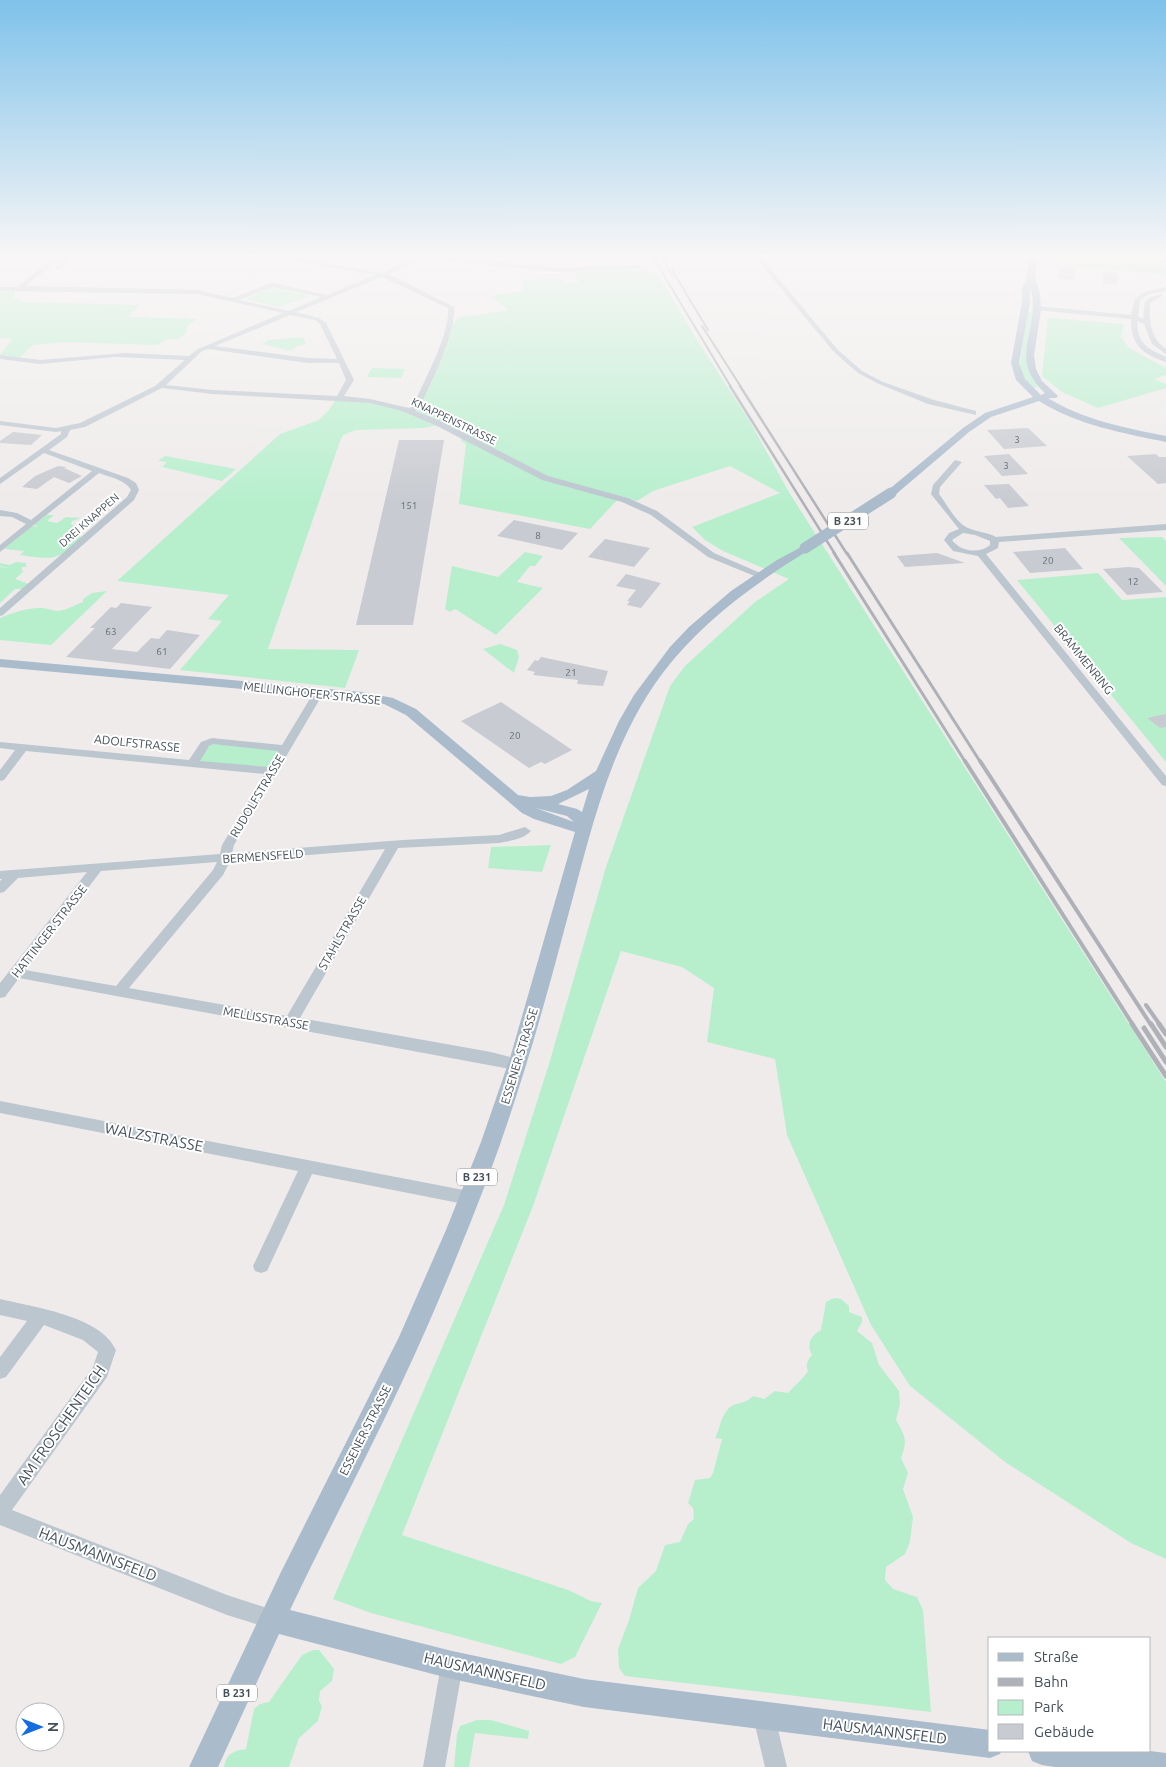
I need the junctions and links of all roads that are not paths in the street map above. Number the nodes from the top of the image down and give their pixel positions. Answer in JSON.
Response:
{"nodes":[{"id":1,"x":234,"y":336,"type":"edge"},
{"id":2,"x":329,"y":336,"type":"edge"},
{"id":3,"x":445,"y":336,"type":"edge"},
{"id":4,"x":825,"y":336,"type":"edge"},
{"id":5,"x":1020,"y":336,"type":"edge"},
{"id":6,"x":1033,"y":336,"type":"edge"},
{"id":7,"x":1135,"y":336,"type":"edge"},
{"id":8,"x":1150,"y":336,"type":"edge"},
{"id":9,"x":206,"y":348,"type":"junction"},
{"id":10,"x":1166,"y":352,"type":"edge"},
{"id":11,"x":0,"y":357,"type":"edge"},
{"id":12,"x":189,"y":358,"type":"junction"},
{"id":13,"x":1166,"y":360,"type":"edge"},
{"id":14,"x":341,"y":361,"type":"junction"},
{"id":15,"x":160,"y":386,"type":"junction"},
{"id":16,"x":1042,"y":395,"type":"junction"},
{"id":17,"x":339,"y":398,"type":"junction"},
{"id":18,"x":410,"y":411,"type":"junction"},
{"id":19,"x":976,"y":411,"type":"junction"},
{"id":20,"x":988,"y":415,"type":"junction"},
{"id":21,"x":0,"y":423,"type":"edge"},
{"id":22,"x":66,"y":429,"type":"junction"},
{"id":23,"x":1166,"y":432,"type":"edge"},
{"id":24,"x":1166,"y":438,"type":"edge"},
{"id":25,"x":946,"y":446,"type":"junction"},
{"id":26,"x":43,"y":450,"type":"junction"},
{"id":27,"x":958,"y":462,"type":"dead end"},
{"id":28,"x":98,"y":470,"type":"junction"},
{"id":29,"x":0,"y":482,"type":"edge"},
{"id":30,"x":0,"y":513,"type":"edge"},
{"id":31,"x":32,"y":523,"type":"junction"},
{"id":32,"x":1166,"y":528,"type":"edge"},
{"id":33,"x":966,"y":531,"type":"junction"},
{"id":34,"x":994,"y":540,"type":"junction"},
{"id":35,"x":0,"y":549,"type":"edge"},
{"id":36,"x":980,"y":553,"type":"junction"},
{"id":37,"x":760,"y":575,"type":"junction"},
{"id":38,"x":0,"y":613,"type":"edge"},
{"id":39,"x":0,"y":663,"type":"edge"},
{"id":40,"x":319,"y":692,"type":"junction"},
{"id":41,"x":0,"y":744,"type":"edge"},
{"id":42,"x":24,"y":746,"type":"junction"},
{"id":43,"x":286,"y":749,"type":"junction"},
{"id":44,"x":193,"y":763,"type":"junction"},
{"id":45,"x":5,"y":764,"type":"edge"},
{"id":46,"x":272,"y":771,"type":"junction"},
{"id":47,"x":602,"y":774,"type":"junction"},
{"id":48,"x":0,"y":778,"type":"edge"},
{"id":49,"x":1166,"y":783,"type":"edge"},
{"id":50,"x":511,"y":797,"type":"junction"},
{"id":51,"x":538,"y":804,"type":"junction"},
{"id":52,"x":584,"y":830,"type":"junction"},
{"id":53,"x":525,"y":831,"type":"dead end"},
{"id":54,"x":394,"y":845,"type":"junction"},
{"id":55,"x":226,"y":858,"type":"junction"},
{"id":56,"x":97,"y":868,"type":"junction"},
{"id":57,"x":14,"y":874,"type":"junction"},
{"id":58,"x":0,"y":875,"type":"edge"},
{"id":59,"x":0,"y":889,"type":"edge"},
{"id":60,"x":16,"y":973,"type":"junction"},
{"id":61,"x":119,"y":991,"type":"junction"},
{"id":62,"x":0,"y":993,"type":"edge"},
{"id":63,"x":290,"y":1023,"type":"junction"},
{"id":64,"x":516,"y":1064,"type":"junction"},
{"id":65,"x":0,"y":1107,"type":"edge"},
{"id":66,"x":308,"y":1167,"type":"junction"},
{"id":67,"x":470,"y":1198,"type":"junction"},
{"id":68,"x":261,"y":1266,"type":"dead end"},
{"id":69,"x":0,"y":1307,"type":"edge"},
{"id":70,"x":40,"y":1317,"type":"junction"},
{"id":71,"x":0,"y":1371,"type":"edge"},
{"id":72,"x":0,"y":1511,"type":"edge"},
{"id":73,"x":0,"y":1515,"type":"edge"},
{"id":74,"x":272,"y":1619,"type":"junction"},
{"id":75,"x":452,"y":1665,"type":"junction"},
{"id":76,"x":764,"y":1717,"type":"junction"},
{"id":77,"x":988,"y":1744,"type":"edge"},
{"id":78,"x":1050,"y":1752,"type":"edge"},
{"id":79,"x":203,"y":1767,"type":"edge"},
{"id":80,"x":434,"y":1767,"type":"edge"},
{"id":81,"x":776,"y":1767,"type":"edge"},
{"id":82,"x":1166,"y":1767,"type":"edge"}],
"edges":[{"from":1,"to":9,"type":"street"},
{"from":2,"to":14,"type":"street"},
{"from":3,"to":18,"type":"street"},
{"from":4,"to":19,"type":"street"},
{"from":5,"to":16,"type":"main road"},
{"from":6,"to":16,"type":"main road"},
{"from":7,"to":13,"type":"street"},
{"from":8,"to":10,"type":"street"},
{"from":9,"to":12,"type":"street"},
{"from":9,"to":14,"type":"street"},
{"from":11,"to":12,"type":"street"},
{"from":12,"to":15,"type":"street"},
{"from":14,"to":17,"type":"street"},
{"from":15,"to":17,"type":"street","name":"KNAPPENSTRASSE"},
{"from":15,"to":22,"type":"street"},
{"from":16,"to":19,"type":"main road","name":"ESSENER STRASSE","number":"B 231"},
{"from":16,"to":20,"type":"main road","name":"ESSENER STRASSE","number":"B 231"},
{"from":16,"to":23,"type":"main road"},
{"from":16,"to":24,"type":"main road"},
{"from":17,"to":18,"type":"street","name":"KNAPPENSTRASSE"},
{"from":18,"to":37,"type":"street","name":"KNAPPENSTRASSE"},
{"from":19,"to":20,"type":"main road","number":"B 231"},
{"from":19,"to":25,"type":"main road","name":"ESSENER STRASSE","number":"B 231"},
{"from":20,"to":25,"type":"main road","name":"ESSENER STRASSE","number":"B 231"},
{"from":21,"to":22,"type":"street"},
{"from":22,"to":26,"type":"street"},
{"from":25,"to":37,"type":"main road","name":"ESSENER STRASSE","number":"B 231","bridge":true},
{"from":26,"to":28,"type":"street","name":"DREI KNAPPEN"},
{"from":26,"to":29,"type":"street"},
{"from":27,"to":33,"type":"street"},
{"from":28,"to":31,"type":"street"},
{"from":28,"to":38,"type":"street","name":"DREI KNAPPEN"},
{"from":30,"to":31,"type":"street"},
{"from":31,"to":35,"type":"street"},
{"from":32,"to":34,"type":"street"},
{"from":33,"to":34,"type":"street"},
{"from":33,"to":36,"type":"street"},
{"from":34,"to":36,"type":"street"},
{"from":36,"to":49,"type":"street","name":"BRAMMENRING"},
{"from":37,"to":47,"type":"main road","name":"ESSENER STRASSE","number":"B 231"},
{"from":39,"to":40,"type":"main road","name":"MELLINGHOFER STRASSE"},
{"from":40,"to":43,"type":"street","name":"RUDOLFSTRASSE"},
{"from":40,"to":50,"type":"main road","name":"MELLINGHOFER STRASSE"},
{"from":41,"to":42,"type":"street","name":"ADOLFSTRASSE"},
{"from":42,"to":44,"type":"street","name":"ADOLFSTRASSE"},
{"from":42,"to":45,"type":"street"},
{"from":43,"to":44,"type":"street"},
{"from":43,"to":46,"type":"street","name":"RUDOLFSTRASSE"},
{"from":44,"to":46,"type":"street","name":"ADOLFSTRASSE"},
{"from":45,"to":48,"type":"street"},
{"from":46,"to":55,"type":"street","name":"RUDOLFSTRASSE"},
{"from":47,"to":51,"type":"main road"},
{"from":47,"to":52,"type":"main road","name":"ESSENER STRASSE","number":"B 231"},
{"from":50,"to":51,"type":"main road"},
{"from":50,"to":52,"type":"main road","name":"MELLINGHOFER STRASSE"},
{"from":51,"to":52,"type":"main road"},
{"from":52,"to":64,"type":"main road","name":"ESSENER STRASSE","number":"B 231"},
{"from":53,"to":54,"type":"street","name":"BERMENSFELD"},
{"from":54,"to":55,"type":"street","name":"BERMENSFELD"},
{"from":54,"to":63,"type":"street","name":"STAHLSTRASSE"},
{"from":55,"to":56,"type":"street","name":"BERMENSFELD"},
{"from":55,"to":61,"type":"street","name":"RUDOLFSTRASSE"},
{"from":56,"to":57,"type":"street","name":"BERMENSFELD"},
{"from":56,"to":60,"type":"street","name":"HATTINGER STRASSE"},
{"from":57,"to":58,"type":"street","name":"BERMENSFELD"},
{"from":57,"to":59,"type":"street"},
{"from":60,"to":61,"type":"street","name":"MELLISSTRASSE"},
{"from":60,"to":62,"type":"street","name":"HATTINGER STRASSE"},
{"from":61,"to":63,"type":"street","name":"MELLISSTRASSE"},
{"from":63,"to":64,"type":"street","name":"MELLISSTRASSE"},
{"from":64,"to":67,"type":"main road","name":"ESSENER STRASSE","number":"B 231"},
{"from":65,"to":66,"type":"street","name":"WALZSTRASSE"},
{"from":66,"to":67,"type":"street","name":"WALZSTRASSE"},
{"from":66,"to":68,"type":"street"},
{"from":67,"to":74,"type":"main road","name":"ESSENER STRASSE","number":"B 231"},
{"from":69,"to":70,"type":"street","name":"AM FROSCHENTEICH"},
{"from":70,"to":71,"type":"street"},
{"from":70,"to":72,"type":"street","name":"AM FROSCHENTEICH"},
{"from":73,"to":74,"type":"street","name":"HAUSMANNSFELD"},
{"from":74,"to":75,"type":"main road","name":"HAUSMANNSFELD"},
{"from":74,"to":79,"type":"main road","name":"ESSENER STRASSE","number":"B 231"},
{"from":75,"to":76,"type":"main road","name":"HAUSMANNSFELD"},
{"from":75,"to":80,"type":"street"},
{"from":76,"to":77,"type":"main road","name":"HAUSMANNSFELD"},
{"from":76,"to":81,"type":"street"},
{"from":78,"to":82,"type":"main road"}]}
